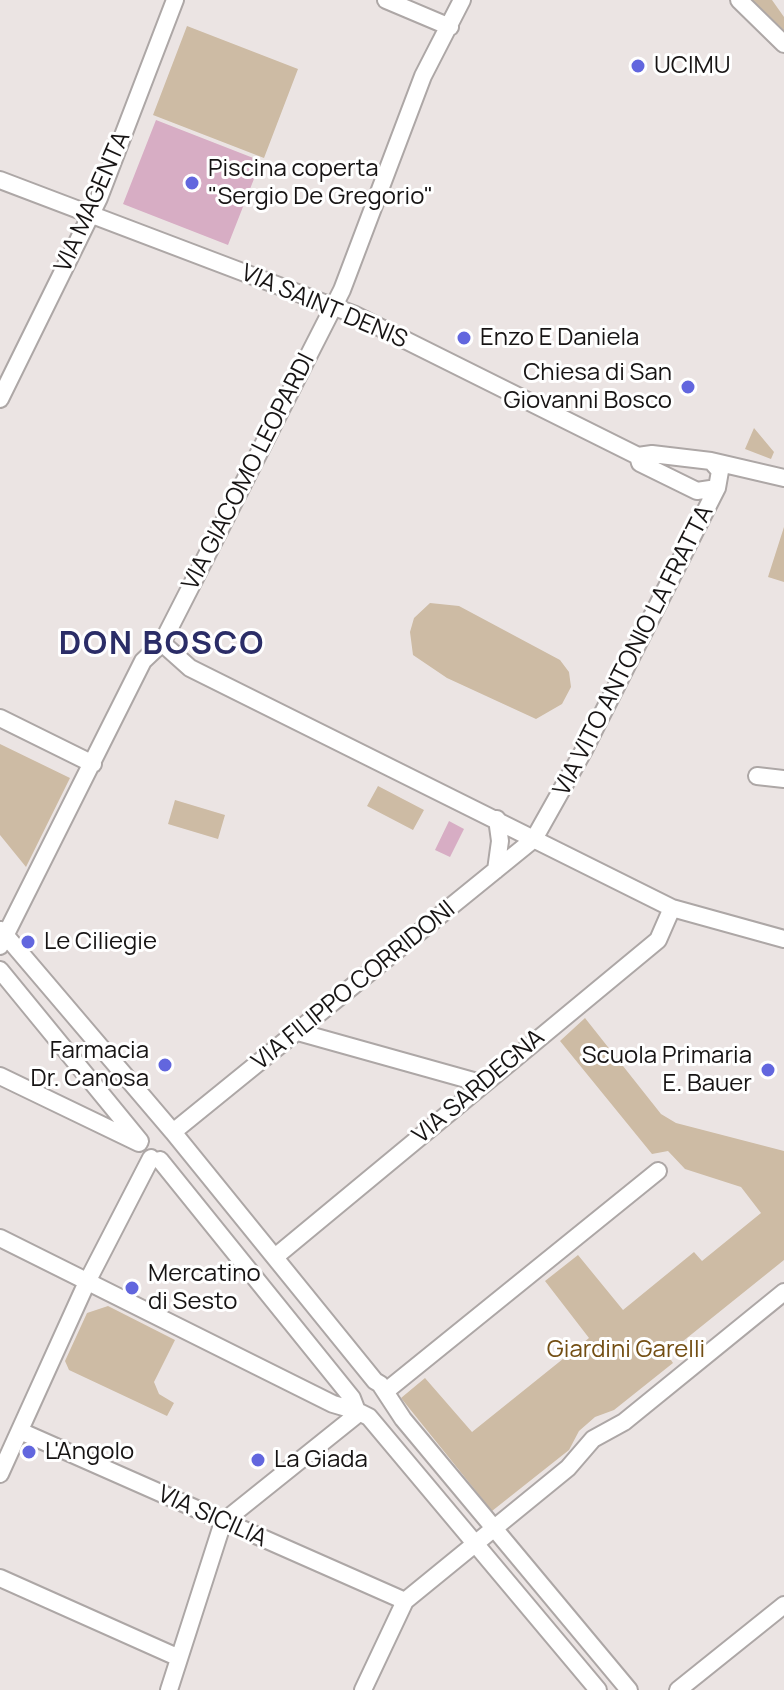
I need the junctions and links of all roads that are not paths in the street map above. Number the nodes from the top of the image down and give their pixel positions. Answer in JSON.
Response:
{"nodes":[{"id":1,"x":175,"y":0,"type":"edge"},
{"id":2,"x":386,"y":0,"type":"edge"},
{"id":3,"x":462,"y":0,"type":"edge"},
{"id":4,"x":739,"y":0,"type":"edge"},
{"id":5,"x":452,"y":23,"type":"junction"},
{"id":6,"x":784,"y":44,"type":"edge"},
{"id":7,"x":0,"y":180,"type":"edge"},
{"id":8,"x":91,"y":215,"type":"junction"},
{"id":9,"x":333,"y":307,"type":"junction"},
{"id":10,"x":0,"y":399,"type":"edge"},
{"id":11,"x":638,"y":456,"type":"junction"},
{"id":12,"x":711,"y":461,"type":"junction"},
{"id":13,"x":784,"y":478,"type":"edge"},
{"id":14,"x":717,"y":488,"type":"junction"},
{"id":15,"x":162,"y":643,"type":"junction"},
{"id":16,"x":0,"y":718,"type":"edge"},
{"id":17,"x":93,"y":764,"type":"junction"},
{"id":18,"x":757,"y":776,"type":"dead end"},
{"id":19,"x":784,"y":779,"type":"edge"},
{"id":20,"x":497,"y":819,"type":"junction"},
{"id":21,"x":534,"y":839,"type":"junction"},
{"id":22,"x":496,"y":870,"type":"junction"},
{"id":23,"x":672,"y":908,"type":"junction"},
{"id":24,"x":2,"y":937,"type":"edge"},
{"id":25,"x":784,"y":939,"type":"edge"},
{"id":26,"x":0,"y":970,"type":"edge"},
{"id":27,"x":298,"y":1032,"type":"junction"},
{"id":28,"x":0,"y":1076,"type":"edge"},
{"id":29,"x":484,"y":1084,"type":"junction"},
{"id":30,"x":108,"y":1102,"type":"junction"},
{"id":31,"x":91,"y":1120,"type":"junction"},
{"id":32,"x":171,"y":1132,"type":"junction"},
{"id":33,"x":140,"y":1142,"type":"junction"},
{"id":34,"x":155,"y":1159,"type":"junction"},
{"id":35,"x":658,"y":1171,"type":"dead end"},
{"id":36,"x":0,"y":1238,"type":"edge"},
{"id":37,"x":275,"y":1257,"type":"junction"},
{"id":38,"x":87,"y":1282,"type":"junction"},
{"id":39,"x":784,"y":1292,"type":"edge"},
{"id":40,"x":383,"y":1390,"type":"junction"},
{"id":41,"x":359,"y":1410,"type":"junction"},
{"id":42,"x":20,"y":1431,"type":"junction"},
{"id":43,"x":0,"y":1474,"type":"edge"},
{"id":44,"x":223,"y":1522,"type":"junction"},
{"id":45,"x":494,"y":1527,"type":"junction"},
{"id":46,"x":473,"y":1544,"type":"junction"},
{"id":47,"x":0,"y":1578,"type":"edge"},
{"id":48,"x":405,"y":1601,"type":"junction"},
{"id":49,"x":784,"y":1605,"type":"edge"},
{"id":50,"x":177,"y":1657,"type":"junction"},
{"id":51,"x":169,"y":1690,"type":"edge"},
{"id":52,"x":363,"y":1690,"type":"edge"},
{"id":53,"x":598,"y":1690,"type":"edge"},
{"id":54,"x":629,"y":1690,"type":"edge"},
{"id":55,"x":678,"y":1690,"type":"edge"}],
"edges":[{"from":1,"to":8,"type":"street","name":"VIA MAGENTA"},
{"from":2,"to":5,"type":"street"},
{"from":3,"to":5,"type":"street","name":"VIA GIACOMO LEOPARDI"},
{"from":4,"to":6,"type":"street"},
{"from":5,"to":9,"type":"street","name":"VIA GIACOMO LEOPARDI"},
{"from":7,"to":8,"type":"street","name":"VIA SAINT DENIS"},
{"from":8,"to":9,"type":"street","name":"VIA SAINT DENIS"},
{"from":8,"to":10,"type":"street","name":"VIA MAGENTA"},
{"from":9,"to":11,"type":"street","name":"VIA SAINT DENIS"},
{"from":9,"to":15,"type":"street","name":"VIA GIACOMO LEOPARDI"},
{"from":11,"to":12,"type":"street"},
{"from":11,"to":14,"type":"street","name":"VIA SAINT DENIS"},
{"from":12,"to":13,"type":"street"},
{"from":12,"to":14,"type":"street","name":"VIA VITO ANTONIO LA FRATTA"},
{"from":14,"to":21,"type":"street","name":"VIA VITO ANTONIO LA FRATTA"},
{"from":15,"to":17,"type":"street","name":"VIA GIACOMO LEOPARDI"},
{"from":15,"to":20,"type":"street"},
{"from":16,"to":17,"type":"street"},
{"from":17,"to":24,"type":"street","name":"VIA GIACOMO LEOPARDI"},
{"from":18,"to":19,"type":"street"},
{"from":20,"to":21,"type":"street"},
{"from":20,"to":22,"type":"street"},
{"from":21,"to":22,"type":"street","name":"VIA FILIPPO CORRIDONI"},
{"from":21,"to":23,"type":"street"},
{"from":22,"to":27,"type":"street","name":"VIA FILIPPO CORRIDONI"},
{"from":23,"to":25,"type":"street"},
{"from":23,"to":29,"type":"street","name":"VIA SARDEGNA"},
{"from":24,"to":32,"type":"street"},
{"from":26,"to":30,"type":"street"},
{"from":27,"to":29,"type":"street"},
{"from":27,"to":32,"type":"street","name":"VIA FILIPPO CORRIDONI"},
{"from":28,"to":31,"type":"street"},
{"from":29,"to":37,"type":"street","name":"VIA SARDEGNA"},
{"from":30,"to":31,"type":"street"},
{"from":30,"to":33,"type":"street"},
{"from":31,"to":33,"type":"street"},
{"from":32,"to":33,"type":"street"},
{"from":32,"to":34,"type":"street"},
{"from":32,"to":37,"type":"street"},
{"from":33,"to":34,"type":"street"},
{"from":34,"to":38,"type":"street"},
{"from":34,"to":41,"type":"street"},
{"from":35,"to":40,"type":"street"},
{"from":36,"to":38,"type":"street"},
{"from":37,"to":40,"type":"street"},
{"from":38,"to":41,"type":"street"},
{"from":38,"to":42,"type":"street"},
{"from":39,"to":45,"type":"street"},
{"from":40,"to":41,"type":"street"},
{"from":40,"to":41,"type":"street"},
{"from":40,"to":45,"type":"street"},
{"from":41,"to":44,"type":"street"},
{"from":41,"to":46,"type":"street"},
{"from":42,"to":43,"type":"street"},
{"from":42,"to":44,"type":"street","name":"VIA SICILIA"},
{"from":44,"to":48,"type":"street","name":"VIA SICILIA"},
{"from":44,"to":50,"type":"street"},
{"from":45,"to":46,"type":"street"},
{"from":45,"to":54,"type":"street"},
{"from":46,"to":48,"type":"street"},
{"from":46,"to":53,"type":"street"},
{"from":47,"to":50,"type":"street"},
{"from":48,"to":52,"type":"street"},
{"from":49,"to":55,"type":"street"},
{"from":50,"to":51,"type":"street"}]}
